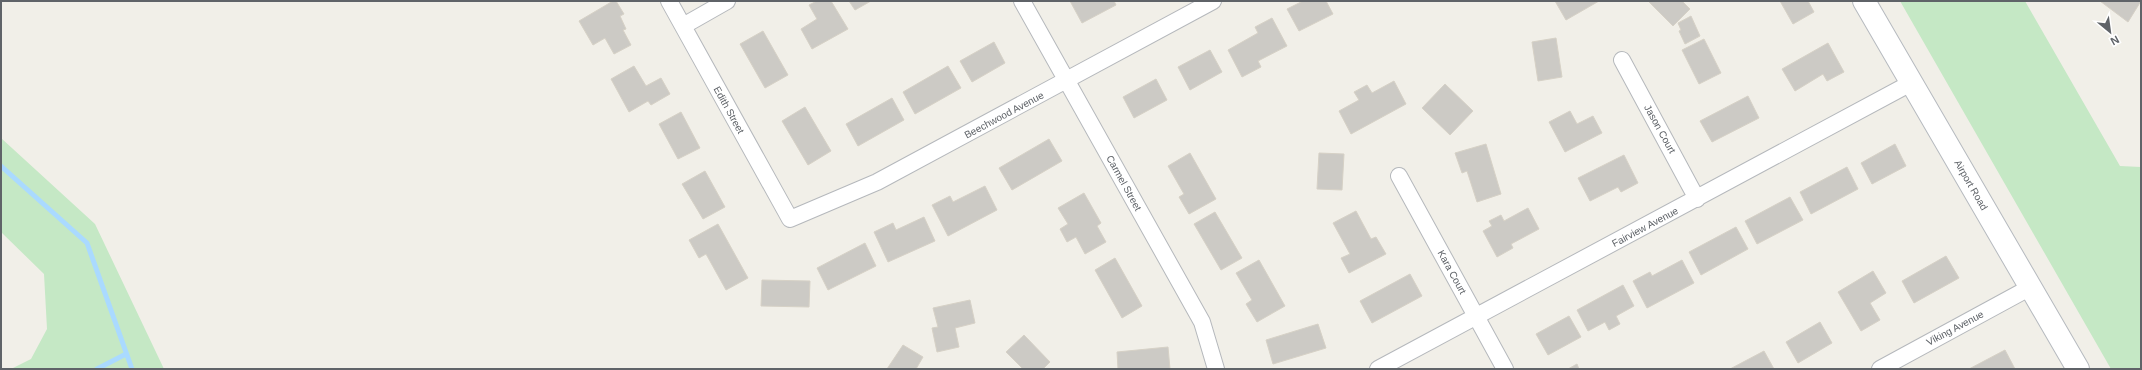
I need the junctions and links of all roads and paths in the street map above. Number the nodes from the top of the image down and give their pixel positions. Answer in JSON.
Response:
{"nodes":[{"id":1,"x":669,"y":1,"type":"edge"},
{"id":2,"x":727,"y":1,"type":"edge"},
{"id":3,"x":1022,"y":1,"type":"edge"},
{"id":4,"x":1213,"y":1,"type":"edge"},
{"id":5,"x":1864,"y":1,"type":"edge"},
{"id":6,"x":683,"y":26,"type":"junction"},
{"id":7,"x":1622,"y":60,"type":"dead end"},
{"id":8,"x":1067,"y":81,"type":"junction"},
{"id":9,"x":1911,"y":83,"type":"junction"},
{"id":10,"x":1399,"y":176,"type":"dead end"},
{"id":11,"x":1697,"y":199,"type":"junction"},
{"id":12,"x":790,"y":219,"type":"joint"},
{"id":13,"x":2031,"y":287,"type":"junction"},
{"id":14,"x":1476,"y":316,"type":"junction"},
{"id":15,"x":1216,"y":369,"type":"edge"},
{"id":16,"x":1378,"y":369,"type":"edge"},
{"id":17,"x":1505,"y":369,"type":"edge"},
{"id":18,"x":1880,"y":369,"type":"edge"},
{"id":19,"x":2078,"y":369,"type":"edge"}],
"edges":[{"from":1,"to":6,"type":"street","name":"Edith Street"},
{"from":2,"to":6,"type":"street"},
{"from":3,"to":8,"type":"street","name":"Carmel Street"},
{"from":4,"to":8,"type":"street","name":"Beechwood Avenue"},
{"from":5,"to":9,"type":"main road","name":"Airport Road"},
{"from":6,"to":12,"type":"street","name":"Edith Street"},
{"from":7,"to":11,"type":"street","name":"Jason Court"},
{"from":8,"to":12,"type":"street","name":"Beechwood Avenue"},
{"from":8,"to":15,"type":"street","name":"Carmel Street"},
{"from":9,"to":11,"type":"street","name":"Fairview Avenue"},
{"from":9,"to":13,"type":"main road","name":"Airport Road"},
{"from":10,"to":14,"type":"street","name":"Kara Court"},
{"from":11,"to":14,"type":"street","name":"Fairview Avenue"},
{"from":13,"to":18,"type":"street","name":"Viking Avenue"},
{"from":13,"to":19,"type":"main road","name":"Airport Road"},
{"from":14,"to":16,"type":"street","name":"Fairview Avenue"},
{"from":14,"to":17,"type":"street","name":"Kara Court"}]}
